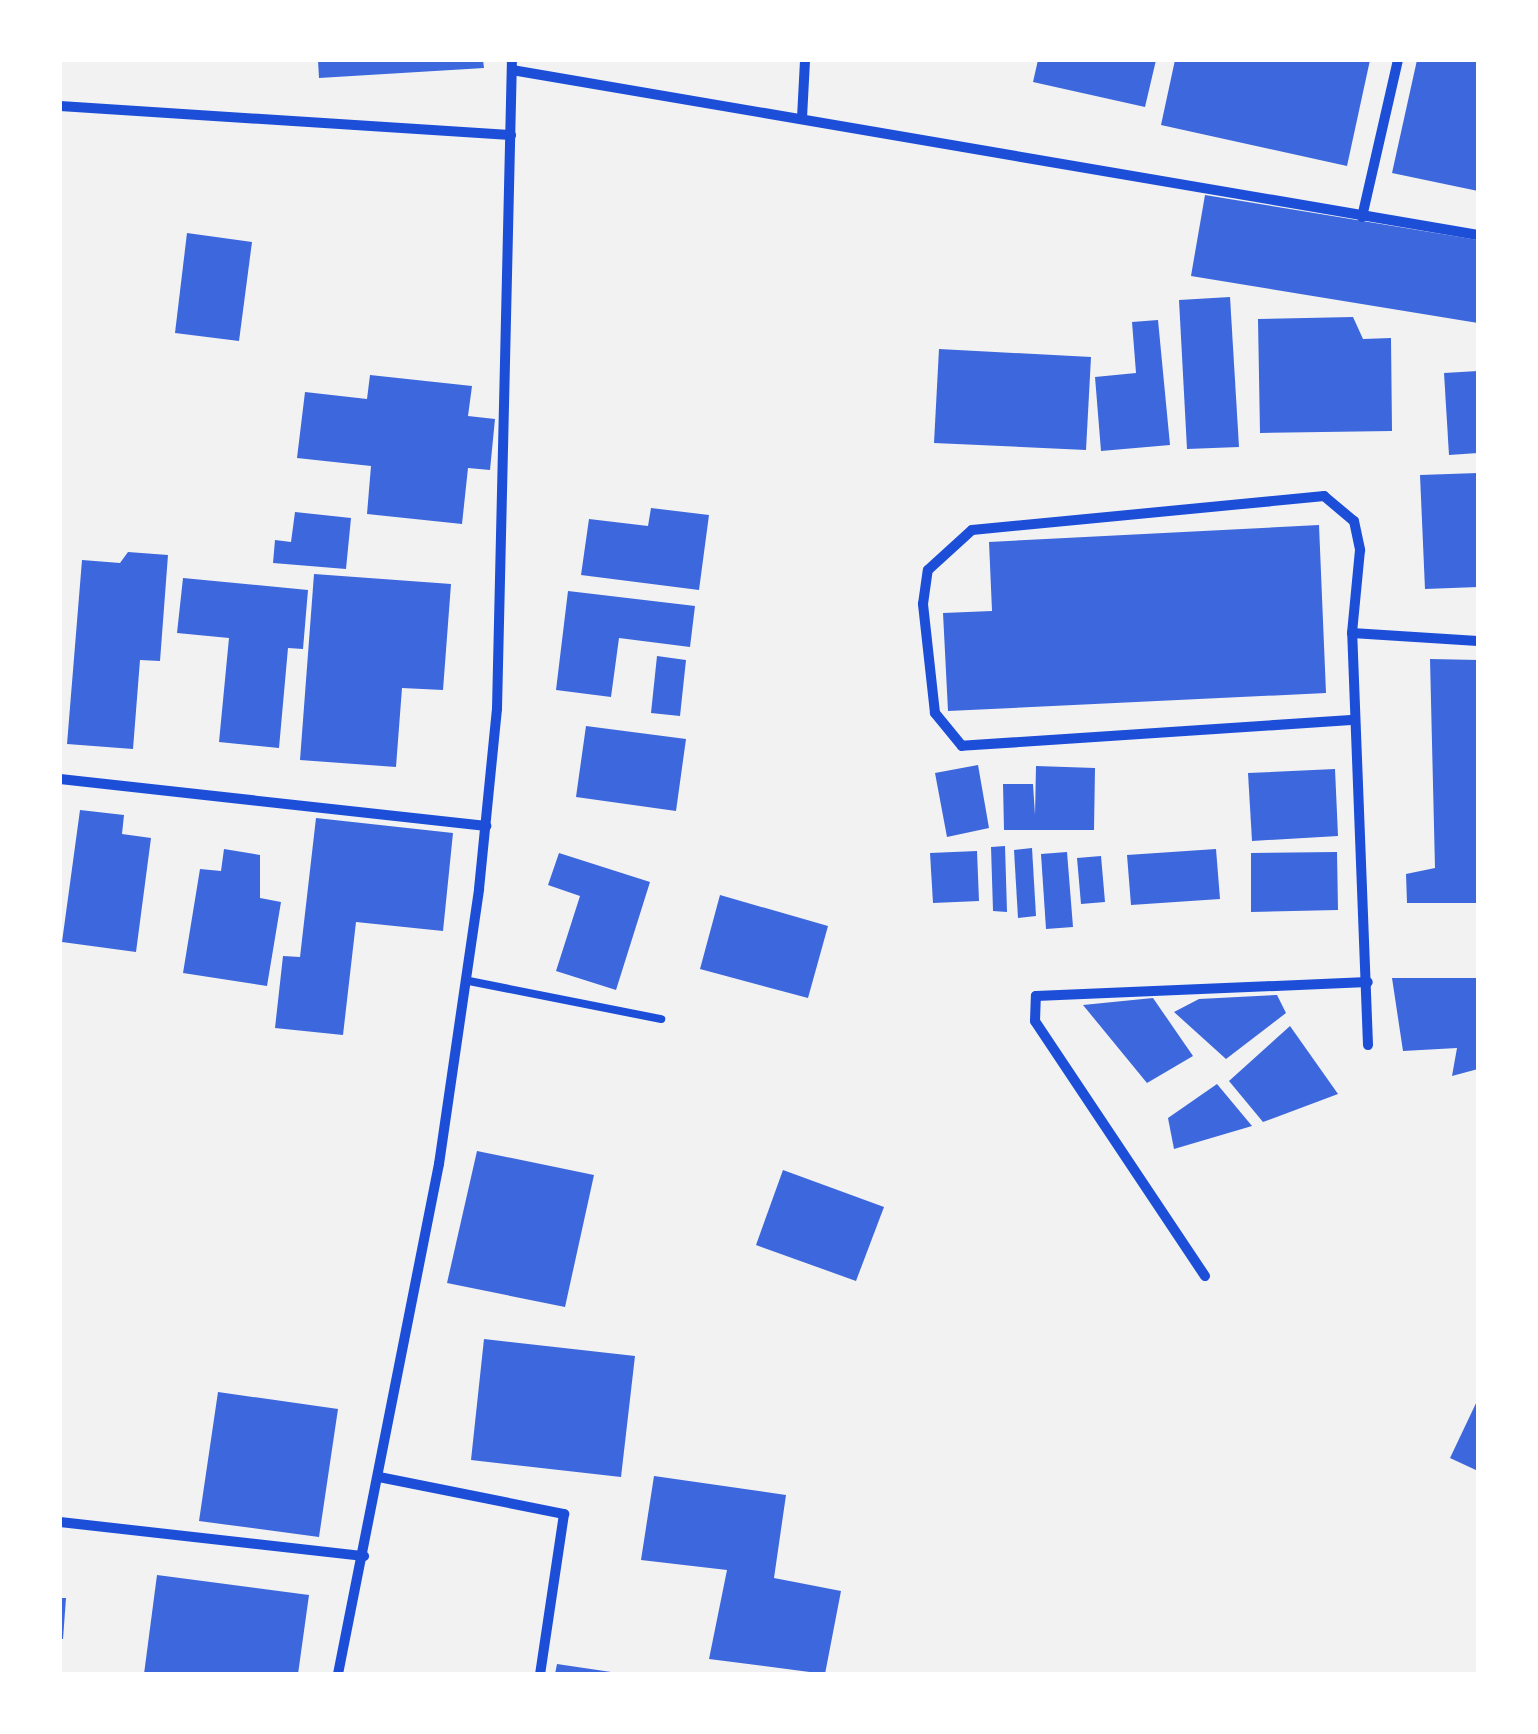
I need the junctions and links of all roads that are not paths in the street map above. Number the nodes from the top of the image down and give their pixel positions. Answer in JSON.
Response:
{"nodes":[{"id":1,"x":806,"y":60,"type":"edge"},
{"id":2,"x":1398,"y":60,"type":"edge"},
{"id":3,"x":512,"y":65,"type":"edge"},
{"id":4,"x":60,"y":106,"type":"edge"},
{"id":5,"x":802,"y":118,"type":"junction"},
{"id":6,"x":511,"y":136,"type":"junction"},
{"id":7,"x":1362,"y":217,"type":"junction"},
{"id":8,"x":1478,"y":235,"type":"edge"},
{"id":9,"x":1352,"y":633,"type":"junction"},
{"id":10,"x":1478,"y":641,"type":"edge"},
{"id":11,"x":1350,"y":720,"type":"junction"},
{"id":12,"x":60,"y":779,"type":"edge"},
{"id":13,"x":486,"y":826,"type":"junction"},
{"id":14,"x":469,"y":981,"type":"junction"},
{"id":15,"x":1368,"y":982,"type":"junction"},
{"id":16,"x":661,"y":1018,"type":"dead end"},
{"id":17,"x":1368,"y":1045,"type":"dead end"},
{"id":18,"x":1205,"y":1276,"type":"dead end"},
{"id":19,"x":379,"y":1477,"type":"junction"},
{"id":20,"x":60,"y":1522,"type":"edge"},
{"id":21,"x":364,"y":1556,"type":"junction"},
{"id":22,"x":338,"y":1674,"type":"edge"},
{"id":23,"x":540,"y":1674,"type":"edge"}],
"edges":[{"from":1,"to":5,"type":"street"},
{"from":2,"to":7,"type":"street"},
{"from":3,"to":5,"type":"street"},
{"from":3,"to":6,"type":"street"},
{"from":4,"to":6,"type":"street"},
{"from":5,"to":7,"type":"street"},
{"from":6,"to":13,"type":"street"},
{"from":7,"to":8,"type":"street"},
{"from":9,"to":10,"type":"street"},
{"from":9,"to":11,"type":"street"},
{"from":9,"to":11,"type":"street"},
{"from":11,"to":15,"type":"street"},
{"from":12,"to":13,"type":"street"},
{"from":13,"to":14,"type":"street"},
{"from":14,"to":16,"type":"lane"},
{"from":14,"to":19,"type":"street"},
{"from":15,"to":17,"type":"street"},
{"from":15,"to":18,"type":"street"},
{"from":19,"to":21,"type":"street"},
{"from":19,"to":23,"type":"street"},
{"from":20,"to":21,"type":"street"},
{"from":21,"to":22,"type":"street"}]}
